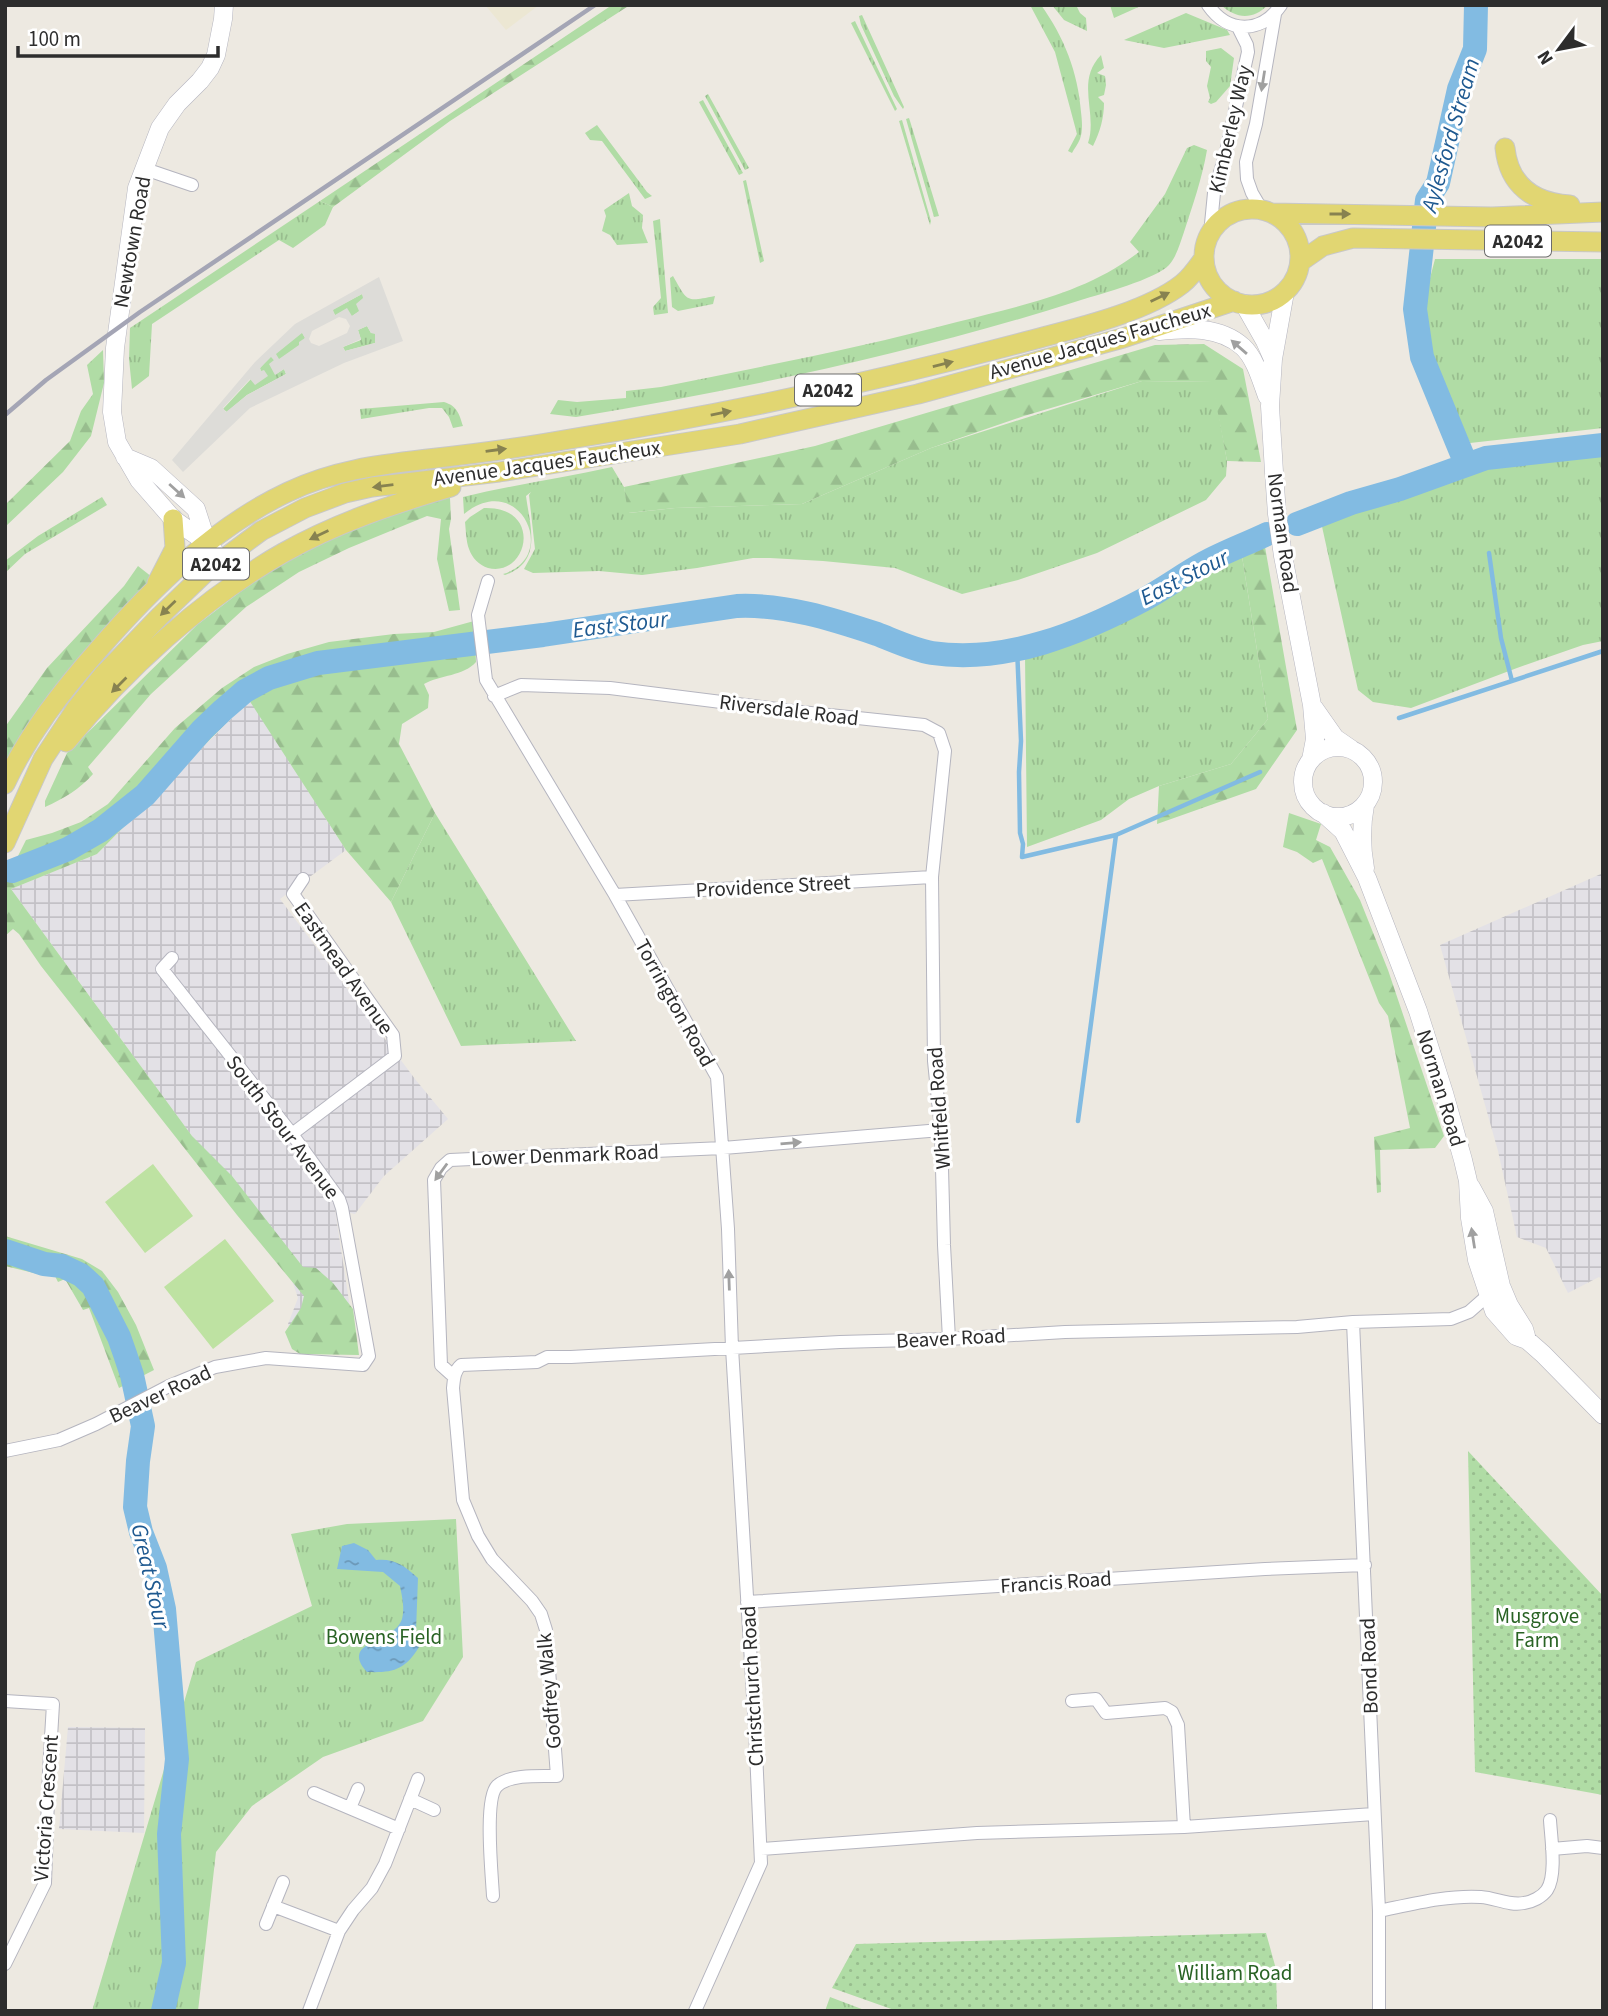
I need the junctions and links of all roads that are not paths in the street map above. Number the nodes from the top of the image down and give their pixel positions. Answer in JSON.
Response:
{"nodes":[{"id":1,"x":224,"y":5,"type":"edge"},
{"id":2,"x":1208,"y":5,"type":"edge"},
{"id":3,"x":1278,"y":9,"type":"edge"},
{"id":4,"x":1238,"y":27,"type":"junction"},
{"id":5,"x":1506,"y":148,"type":"dead end"},
{"id":6,"x":145,"y":169,"type":"junction"},
{"id":7,"x":192,"y":185,"type":"dead end"},
{"id":8,"x":1603,"y":210,"type":"edge"},
{"id":9,"x":1267,"y":212,"type":"junction"},
{"id":10,"x":1210,"y":234,"type":"junction"},
{"id":11,"x":1603,"y":242,"type":"edge"},
{"id":12,"x":1204,"y":258,"type":"junction"},
{"id":13,"x":1300,"y":262,"type":"junction"},
{"id":14,"x":1285,"y":292,"type":"junction"},
{"id":15,"x":1239,"y":303,"type":"junction"},
{"id":16,"x":1137,"y":333,"type":"junction"},
{"id":17,"x":1273,"y":359,"type":"junction"},
{"id":18,"x":1270,"y":405,"type":"junction"},
{"id":19,"x":125,"y":457,"type":"junction"},
{"id":20,"x":499,"y":472,"type":"junction"},
{"id":21,"x":173,"y":519,"type":"junction"},
{"id":22,"x":208,"y":543,"type":"junction"},
{"id":23,"x":221,"y":560,"type":"junction"},
{"id":24,"x":488,"y":581,"type":"dead end"},
{"id":25,"x":152,"y":593,"type":"junction"},
{"id":26,"x":494,"y":696,"type":"junction"},
{"id":27,"x":1312,"y":705,"type":"junction"},
{"id":28,"x":1352,"y":750,"type":"junction"},
{"id":29,"x":1311,"y":760,"type":"junction"},
{"id":30,"x":5,"y":784,"type":"edge"},
{"id":31,"x":1365,"y":805,"type":"junction"},
{"id":32,"x":21,"y":807,"type":"junction"},
{"id":33,"x":1323,"y":813,"type":"junction"},
{"id":34,"x":5,"y":843,"type":"edge"},
{"id":35,"x":932,"y":877,"type":"junction"},
{"id":36,"x":1367,"y":878,"type":"junction"},
{"id":37,"x":303,"y":879,"type":"dead end"},
{"id":38,"x":615,"y":895,"type":"junction"},
{"id":39,"x":173,"y":958,"type":"dead end"},
{"id":40,"x":942,"y":1130,"type":"junction"},
{"id":41,"x":292,"y":1134,"type":"junction"},
{"id":42,"x":723,"y":1148,"type":"junction"},
{"id":43,"x":1494,"y":1290,"type":"junction"},
{"id":44,"x":1502,"y":1308,"type":"junction"},
{"id":45,"x":1469,"y":1312,"type":"junction"},
{"id":46,"x":1353,"y":1322,"type":"junction"},
{"id":47,"x":949,"y":1339,"type":"junction"},
{"id":48,"x":732,"y":1348,"type":"junction"},
{"id":49,"x":366,"y":1362,"type":"joint"},
{"id":50,"x":455,"y":1374,"type":"junction"},
{"id":51,"x":1603,"y":1415,"type":"edge"},
{"id":52,"x":5,"y":1445,"type":"edge"},
{"id":53,"x":40,"y":1445,"type":"junction"},
{"id":54,"x":5,"y":1451,"type":"edge"},
{"id":55,"x":1365,"y":1565,"type":"junction"},
{"id":56,"x":747,"y":1602,"type":"junction"},
{"id":57,"x":5,"y":1701,"type":"edge"},
{"id":58,"x":1072,"y":1701,"type":"dead end"},
{"id":59,"x":418,"y":1779,"type":"dead end"},
{"id":60,"x":358,"y":1790,"type":"dead end"},
{"id":61,"x":314,"y":1793,"type":"dead end"},
{"id":62,"x":410,"y":1799,"type":"junction"},
{"id":63,"x":350,"y":1808,"type":"junction"},
{"id":64,"x":434,"y":1810,"type":"dead end"},
{"id":65,"x":1374,"y":1814,"type":"junction"},
{"id":66,"x":1550,"y":1820,"type":"dead end"},
{"id":67,"x":1184,"y":1827,"type":"junction"},
{"id":68,"x":399,"y":1829,"type":"junction"},
{"id":69,"x":1603,"y":1848,"type":"edge"},
{"id":70,"x":761,"y":1849,"type":"junction"},
{"id":71,"x":1552,"y":1849,"type":"junction"},
{"id":72,"x":282,"y":1882,"type":"dead end"},
{"id":73,"x":493,"y":1896,"type":"dead end"},
{"id":74,"x":273,"y":1906,"type":"junction"},
{"id":75,"x":1379,"y":1911,"type":"junction"},
{"id":76,"x":266,"y":1924,"type":"dead end"},
{"id":77,"x":339,"y":1931,"type":"junction"},
{"id":78,"x":5,"y":1964,"type":"edge"},
{"id":79,"x":309,"y":2011,"type":"edge"},
{"id":80,"x":695,"y":2011,"type":"edge"},
{"id":81,"x":1379,"y":2011,"type":"edge"}],
"edges":[{"from":1,"to":6,"type":"main road","name":"Newtown Road"},
{"from":2,"to":4,"type":"street"},
{"from":3,"to":4,"type":"street"},
{"from":3,"to":9,"type":"street","name":"Kimberley Way","one_way":true},
{"from":4,"to":10,"type":"street","name":"Kimberley Way"},
{"from":5,"to":8,"type":"main road"},
{"from":6,"to":7,"type":"street"},
{"from":6,"to":19,"type":"main road","name":"Newtown Road"},
{"from":9,"to":8,"type":"main road","number":"A2042","one_way":true},
{"from":9,"to":10,"type":"main road"},
{"from":9,"to":13,"type":"main road"},
{"from":10,"to":12,"type":"main road"},
{"from":11,"to":13,"type":"main road","number":"A2042"},
{"from":12,"to":15,"type":"main road"},
{"from":22,"to":12,"type":"main road","name":"Avenue Jacques Faucheux","number":"A2042","one_way":true},
{"from":13,"to":14,"type":"main road"},
{"from":14,"to":15,"type":"main road"},
{"from":14,"to":17,"type":"main road","name":"Norman Road"},
{"from":15,"to":16,"type":"main road","name":"Avenue Jacques Faucheux","number":"A2042"},
{"from":15,"to":17,"type":"main road"},
{"from":18,"to":16,"type":"main road","one_way":true},
{"from":16,"to":20,"type":"main road","name":"Avenue Jacques Faucheux","number":"A2042"},
{"from":17,"to":18,"type":"main road","name":"Norman Road"},
{"from":18,"to":27,"type":"main road","name":"Norman Road"},
{"from":19,"to":21,"type":"main road","name":"Newtown Road"},
{"from":19,"to":22,"type":"main road","name":"Newtown Road","one_way":true},
{"from":20,"to":23,"type":"main road","name":"Avenue Jacques Faucheux","number":"A2042","one_way":true},
{"from":20,"to":32,"type":"main road","one_way":true},
{"from":21,"to":22,"type":"main road","name":"Newtown Road"},
{"from":21,"to":25,"type":"main road","name":"Avenue Jacques Faucheux","number":"A2042"},
{"from":22,"to":23,"type":"main road","name":"Newtown Road"},
{"from":22,"to":25,"type":"main road","name":"Avenue Jacques Faucheux","number":"A2042"},
{"from":23,"to":32,"type":"main road","name":"Avenue Jacques Faucheux","number":"A2042","one_way":true},
{"from":24,"to":26,"type":"street","name":"Torrington Road"},
{"from":25,"to":30,"type":"main road","name":"Avenue Jacques Faucheux","number":"A2042"},
{"from":26,"to":35,"type":"street","name":"Riversdale Road"},
{"from":26,"to":38,"type":"street","name":"Torrington Road"},
{"from":27,"to":28,"type":"main road","name":"Norman Road"},
{"from":27,"to":29,"type":"main road","name":"Norman Road"},
{"from":28,"to":29,"type":"main road"},
{"from":28,"to":31,"type":"main road"},
{"from":29,"to":33,"type":"main road"},
{"from":31,"to":33,"type":"main road"},
{"from":31,"to":36,"type":"main road","name":"Norman Road"},
{"from":32,"to":34,"type":"main road","name":"Avenue Jacques Faucheux","number":"A2042"},
{"from":33,"to":36,"type":"main road","name":"Norman Road"},
{"from":35,"to":38,"type":"street","name":"Providence Street"},
{"from":35,"to":40,"type":"street","name":"Whitfeld Road"},
{"from":36,"to":43,"type":"main road","name":"Norman Road"},
{"from":37,"to":41,"type":"street","name":"Eastmead Avenue"},
{"from":38,"to":42,"type":"street","name":"Torrington Road"},
{"from":39,"to":41,"type":"street","name":"South Stour Avenue"},
{"from":42,"to":40,"type":"street","name":"Lower Denmark Road","one_way":true},
{"from":40,"to":47,"type":"street","name":"Whitfeld Road"},
{"from":41,"to":49,"type":"street","name":"South Stour Avenue"},
{"from":48,"to":42,"type":"street","name":"Torrington Road","one_way":true},
{"from":42,"to":50,"type":"street","name":"Lower Denmark Road","one_way":true},
{"from":43,"to":44,"type":"main road"},
{"from":43,"to":45,"type":"street"},
{"from":44,"to":45,"type":"street","name":"Beaver Road"},
{"from":44,"to":51,"type":"main road"},
{"from":45,"to":46,"type":"street","name":"Beaver Road"},
{"from":46,"to":47,"type":"street","name":"Beaver Road"},
{"from":46,"to":55,"type":"street","name":"Bond Road"},
{"from":47,"to":48,"type":"street","name":"Beaver Road"},
{"from":48,"to":50,"type":"street","name":"Beaver Road"},
{"from":48,"to":56,"type":"street","name":"Christchurch Road"},
{"from":49,"to":53,"type":"street","name":"Beaver Road"},
{"from":50,"to":73,"type":"street","name":"Godfrey Walk"},
{"from":52,"to":53,"type":"street","name":"Beaver Road"},
{"from":53,"to":54,"type":"street","name":"Beaver Road"},
{"from":55,"to":56,"type":"street","name":"Francis Road"},
{"from":55,"to":65,"type":"street","name":"Bond Road"},
{"from":56,"to":70,"type":"street","name":"Christchurch Road"},
{"from":57,"to":78,"type":"street","name":"Victoria Crescent"},
{"from":58,"to":67,"type":"street"},
{"from":59,"to":62,"type":"street"},
{"from":60,"to":63,"type":"street"},
{"from":61,"to":63,"type":"street"},
{"from":62,"to":64,"type":"street"},
{"from":62,"to":68,"type":"street"},
{"from":63,"to":68,"type":"street"},
{"from":65,"to":67,"type":"street"},
{"from":65,"to":75,"type":"street","name":"Bond Road"},
{"from":66,"to":71,"type":"street"},
{"from":67,"to":70,"type":"street"},
{"from":68,"to":77,"type":"street"},
{"from":69,"to":71,"type":"street"},
{"from":70,"to":80,"type":"street","name":"Christchurch Road"},
{"from":71,"to":75,"type":"street"},
{"from":72,"to":74,"type":"street"},
{"from":74,"to":76,"type":"street"},
{"from":74,"to":77,"type":"street"},
{"from":75,"to":81,"type":"street","name":"Bond Road"},
{"from":77,"to":79,"type":"street"}]}
